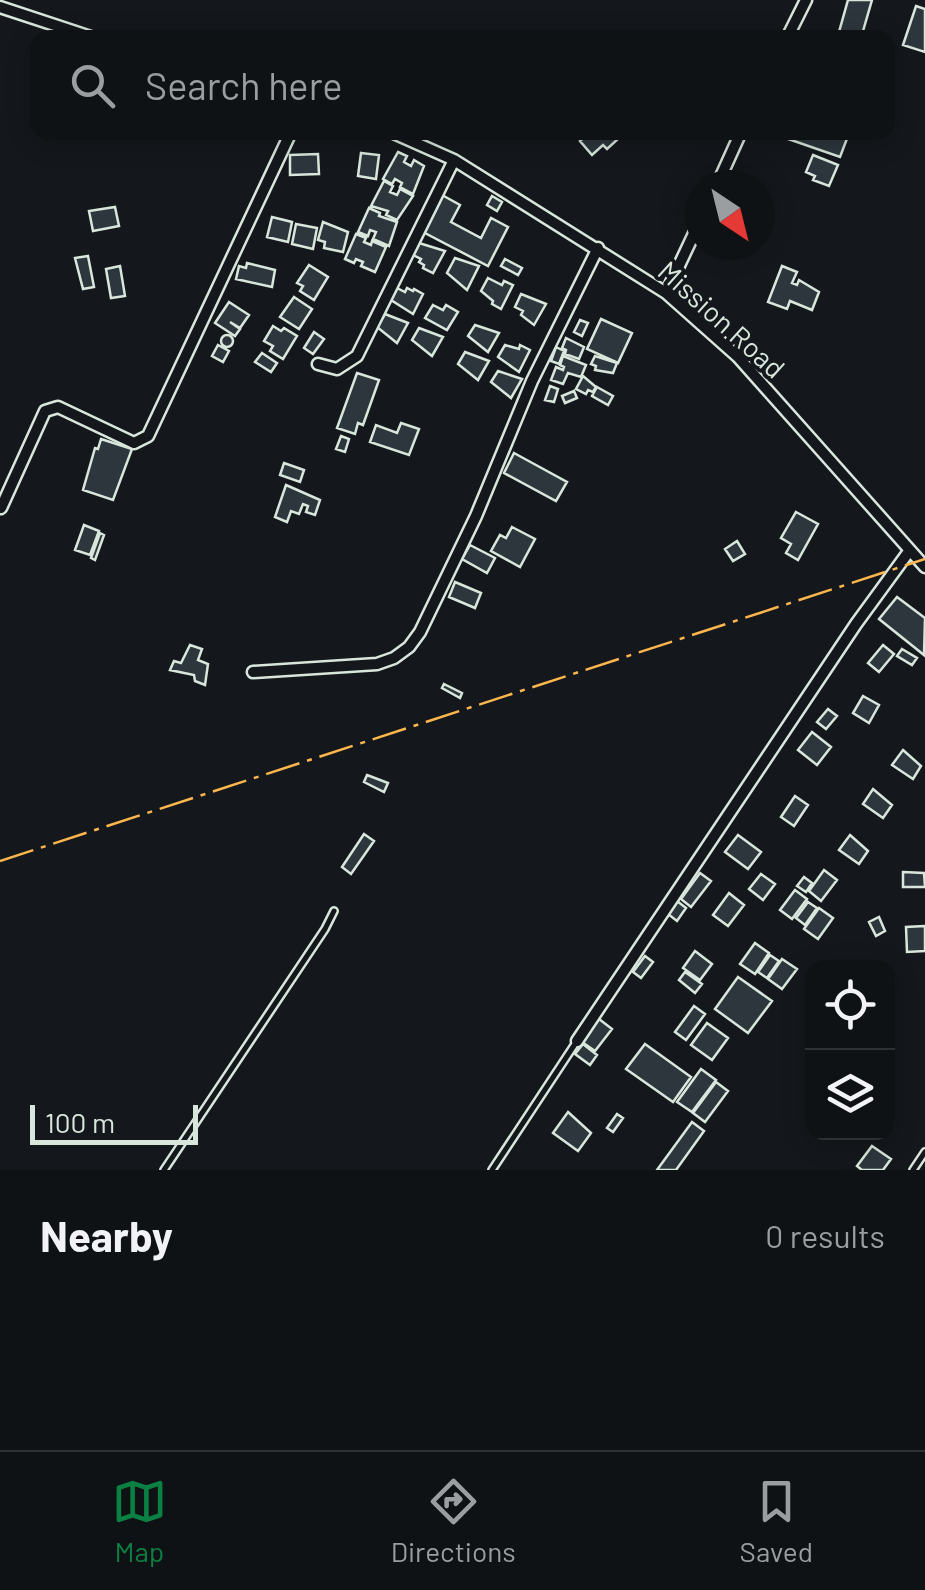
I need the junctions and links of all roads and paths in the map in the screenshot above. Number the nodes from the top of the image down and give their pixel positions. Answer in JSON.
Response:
{"nodes":[{"id":1,"x":806,"y":0,"type":"edge"},
{"id":2,"x":0,"y":7,"type":"edge"},
{"id":3,"x":70,"y":30,"type":"edge"},
{"id":4,"x":792,"y":30,"type":"edge"},
{"id":5,"x":287,"y":140,"type":"edge"},
{"id":6,"x":409,"y":140,"type":"edge"},
{"id":7,"x":737,"y":140,"type":"edge"},
{"id":8,"x":454,"y":160,"type":"junction"},
{"id":9,"x":724,"y":170,"type":"edge"},
{"id":10,"x":598,"y":248,"type":"junction"},
{"id":11,"x":685,"y":253,"type":"edge"},
{"id":12,"x":666,"y":293,"type":"junction"},
{"id":13,"x":318,"y":364,"type":"dead end"},
{"id":14,"x":1,"y":508,"type":"edge"},
{"id":15,"x":910,"y":550,"type":"junction"},
{"id":16,"x":925,"y":567,"type":"edge"},
{"id":17,"x":253,"y":672,"type":"dead end"},
{"id":18,"x":334,"y":911,"type":"dead end"},
{"id":19,"x":577,"y":1041,"type":"joint"},
{"id":20,"x":925,"y":1152,"type":"edge"},
{"id":21,"x":164,"y":1170,"type":"edge"},
{"id":22,"x":492,"y":1170,"type":"edge"},
{"id":23,"x":913,"y":1170,"type":"edge"}],
"edges":[{"from":1,"to":4,"type":"street"},
{"from":2,"to":3,"type":"street"},
{"from":5,"to":14,"type":"street"},
{"from":6,"to":8,"type":"street","name":"Mission Road"},
{"from":7,"to":9,"type":"street"},
{"from":8,"to":10,"type":"street","name":"Mission Road"},
{"from":8,"to":13,"type":"street"},
{"from":10,"to":12,"type":"street","name":"Mission Road"},
{"from":10,"to":17,"type":"street"},
{"from":11,"to":12,"type":"street"},
{"from":12,"to":15,"type":"street","name":"Mission Road"},
{"from":15,"to":16,"type":"street","name":"Mission Road"},
{"from":15,"to":19,"type":"street"},
{"from":18,"to":21,"type":"lane"},
{"from":19,"to":22,"type":"lane"},
{"from":20,"to":23,"type":"lane"}]}
